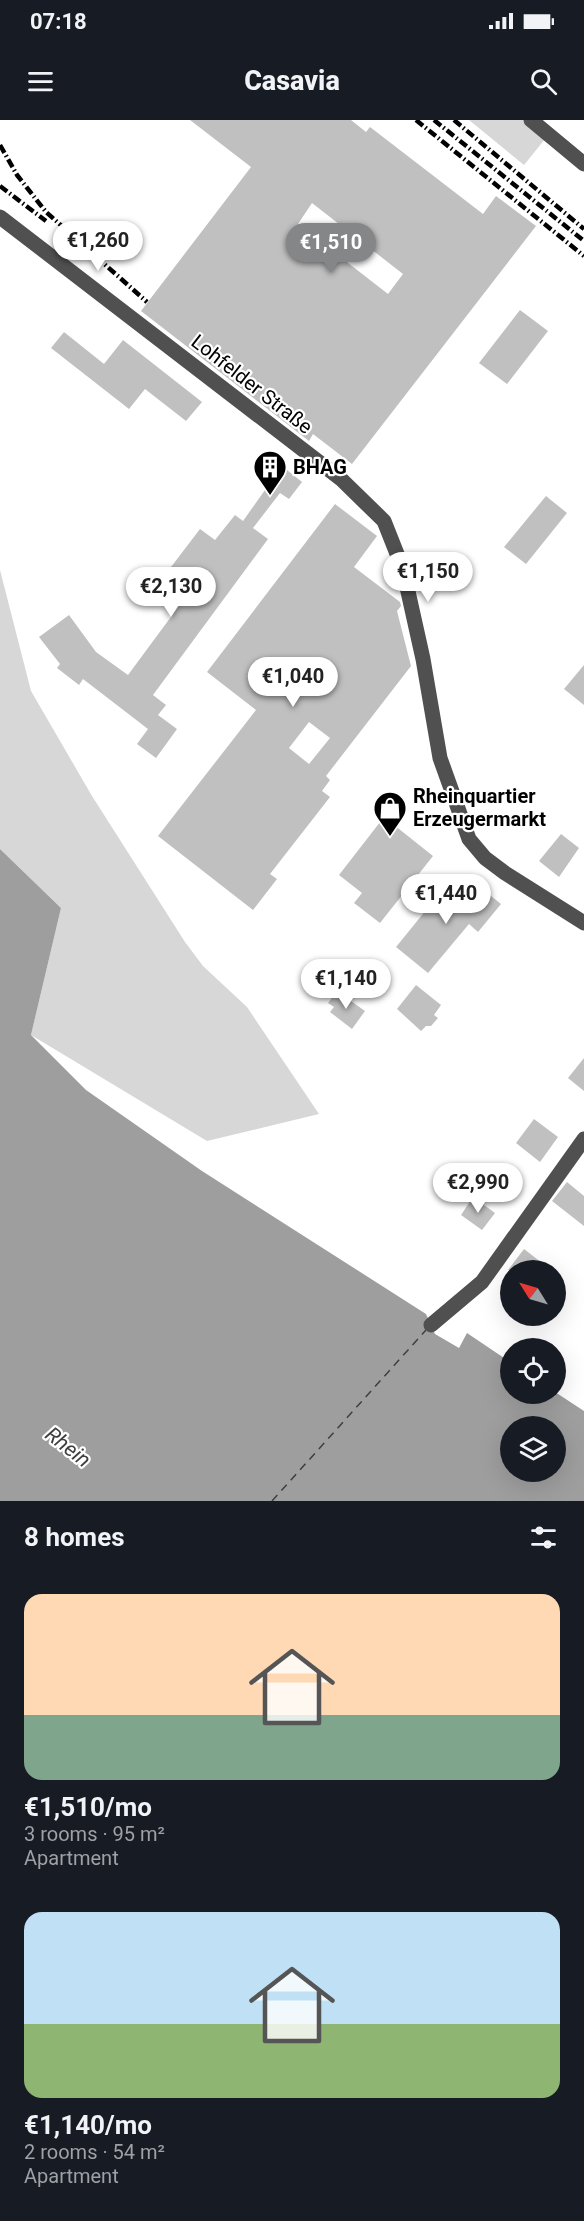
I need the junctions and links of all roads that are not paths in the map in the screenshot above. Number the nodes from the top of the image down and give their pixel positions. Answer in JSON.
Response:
{"nodes":[{"id":1,"x":531,"y":120,"type":"edge"},
{"id":2,"x":584,"y":164,"type":"edge"},
{"id":3,"x":0,"y":217,"type":"edge"},
{"id":4,"x":584,"y":923,"type":"edge"},
{"id":5,"x":584,"y":1139,"type":"edge"},
{"id":6,"x":431,"y":1325,"type":"dead end"}],
"edges":[{"from":1,"to":2,"type":"street"},
{"from":3,"to":4,"type":"street","name":"Lohfelder Straße"},
{"from":5,"to":6,"type":"street"}]}
